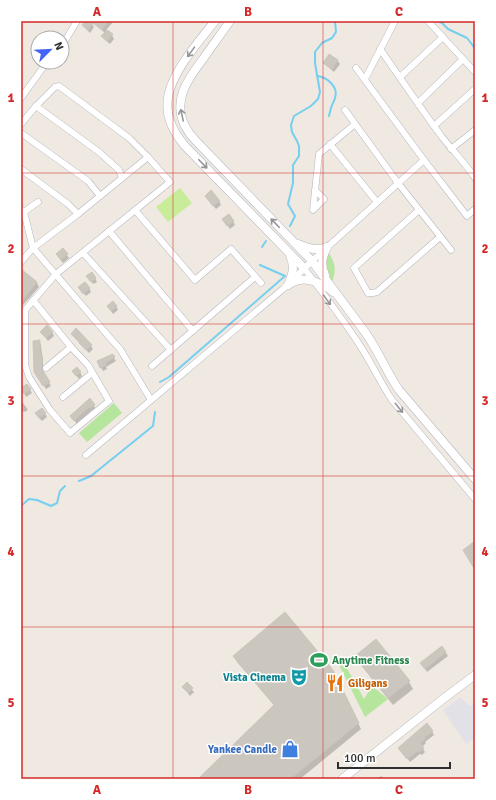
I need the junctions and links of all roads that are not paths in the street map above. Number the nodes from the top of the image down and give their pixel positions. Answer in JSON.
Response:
{"nodes":[{"id":1,"x":77,"y":21,"type":"edge"},
{"id":2,"x":214,"y":21,"type":"edge"},
{"id":3,"x":230,"y":21,"type":"edge"},
{"id":4,"x":395,"y":21,"type":"edge"},
{"id":5,"x":428,"y":21,"type":"edge"},
{"id":6,"x":70,"y":33,"type":"edge"},
{"id":7,"x":443,"y":37,"type":"junction"},
{"id":8,"x":380,"y":50,"type":"junction"},
{"id":9,"x":463,"y":59,"type":"junction"},
{"id":10,"x":356,"y":68,"type":"dead end"},
{"id":11,"x":41,"y":70,"type":"edge"},
{"id":12,"x":475,"y":72,"type":"edge"},
{"id":13,"x":400,"y":77,"type":"junction"},
{"id":14,"x":365,"y":80,"type":"junction"},
{"id":15,"x":475,"y":89,"type":"edge"},
{"id":16,"x":21,"y":98,"type":"edge"},
{"id":17,"x":418,"y":103,"type":"junction"},
{"id":18,"x":36,"y":106,"type":"junction"},
{"id":19,"x":345,"y":110,"type":"dead end"},
{"id":20,"x":21,"y":124,"type":"edge"},
{"id":21,"x":355,"y":124,"type":"junction"},
{"id":22,"x":434,"y":126,"type":"junction"},
{"id":23,"x":475,"y":130,"type":"edge"},
{"id":24,"x":21,"y":133,"type":"edge"},
{"id":25,"x":330,"y":144,"type":"junction"},
{"id":26,"x":451,"y":149,"type":"junction"},
{"id":27,"x":148,"y":157,"type":"junction"},
{"id":28,"x":424,"y":160,"type":"junction"},
{"id":29,"x":473,"y":169,"type":"edge"},
{"id":30,"x":21,"y":170,"type":"edge"},
{"id":31,"x":122,"y":178,"type":"junction"},
{"id":32,"x":475,"y":178,"type":"edge"},
{"id":33,"x":398,"y":183,"type":"junction"},
{"id":34,"x":315,"y":190,"type":"dead end"},
{"id":35,"x":100,"y":196,"type":"junction"},
{"id":36,"x":38,"y":202,"type":"dead end"},
{"id":37,"x":377,"y":202,"type":"junction"},
{"id":38,"x":475,"y":209,"type":"edge"},
{"id":39,"x":23,"y":210,"type":"edge"},
{"id":40,"x":135,"y":210,"type":"junction"},
{"id":41,"x":419,"y":210,"type":"junction"},
{"id":42,"x":78,"y":214,"type":"junction"},
{"id":43,"x":109,"y":231,"type":"junction"},
{"id":44,"x":440,"y":237,"type":"junction"},
{"id":45,"x":293,"y":242,"type":"junction"},
{"id":46,"x":327,"y":247,"type":"junction"},
{"id":47,"x":33,"y":248,"type":"junction"},
{"id":48,"x":450,"y":250,"type":"dead end"},
{"id":49,"x":83,"y":253,"type":"junction"},
{"id":50,"x":289,"y":253,"type":"junction"},
{"id":51,"x":312,"y":261,"type":"junction"},
{"id":52,"x":21,"y":262,"type":"edge"},
{"id":53,"x":304,"y":268,"type":"junction"},
{"id":54,"x":56,"y":274,"type":"junction"},
{"id":55,"x":255,"y":277,"type":"junction"},
{"id":56,"x":314,"y":282,"type":"junction"},
{"id":57,"x":261,"y":283,"type":"dead end"},
{"id":58,"x":329,"y":284,"type":"junction"},
{"id":59,"x":288,"y":285,"type":"junction"},
{"id":60,"x":340,"y":298,"type":"junction"},
{"id":61,"x":33,"y":300,"type":"junction"},
{"id":62,"x":193,"y":331,"type":"junction"},
{"id":63,"x":71,"y":347,"type":"junction"},
{"id":64,"x":171,"y":350,"type":"junction"},
{"id":65,"x":152,"y":366,"type":"dead end"},
{"id":66,"x":46,"y":368,"type":"dead end"},
{"id":67,"x":92,"y":373,"type":"junction"},
{"id":68,"x":63,"y":397,"type":"dead end"},
{"id":69,"x":150,"y":400,"type":"junction"},
{"id":70,"x":86,"y":455,"type":"dead end"},
{"id":71,"x":475,"y":479,"type":"edge"},
{"id":72,"x":475,"y":499,"type":"edge"},
{"id":73,"x":475,"y":675,"type":"edge"},
{"id":74,"x":342,"y":779,"type":"edge"}],
"edges":[{"from":1,"to":6,"type":"street"},
{"from":2,"to":50,"type":"street","one_way":true},
{"from":45,"to":3,"type":"street","one_way":true},
{"from":4,"to":8,"type":"street"},
{"from":5,"to":7,"type":"street"},
{"from":7,"to":9,"type":"street"},
{"from":7,"to":13,"type":"street"},
{"from":8,"to":13,"type":"street"},
{"from":8,"to":14,"type":"street"},
{"from":9,"to":12,"type":"street"},
{"from":9,"to":17,"type":"street"},
{"from":10,"to":14,"type":"street"},
{"from":11,"to":16,"type":"street"},
{"from":13,"to":17,"type":"street"},
{"from":14,"to":28,"type":"street"},
{"from":15,"to":22,"type":"street"},
{"from":17,"to":22,"type":"street"},
{"from":18,"to":20,"type":"street"},
{"from":18,"to":27,"type":"street"},
{"from":18,"to":31,"type":"street"},
{"from":19,"to":21,"type":"street"},
{"from":21,"to":25,"type":"street"},
{"from":21,"to":33,"type":"street"},
{"from":22,"to":26,"type":"street"},
{"from":23,"to":26,"type":"street"},
{"from":24,"to":35,"type":"street"},
{"from":25,"to":34,"type":"street"},
{"from":25,"to":37,"type":"street"},
{"from":26,"to":29,"type":"street"},
{"from":27,"to":31,"type":"street"},
{"from":27,"to":40,"type":"street"},
{"from":28,"to":33,"type":"street"},
{"from":28,"to":38,"type":"street"},
{"from":29,"to":32,"type":"street"},
{"from":30,"to":42,"type":"street"},
{"from":31,"to":35,"type":"street"},
{"from":33,"to":37,"type":"street"},
{"from":33,"to":41,"type":"street"},
{"from":35,"to":42,"type":"street"},
{"from":36,"to":39,"type":"street"},
{"from":37,"to":46,"type":"street"},
{"from":39,"to":47,"type":"street"},
{"from":40,"to":43,"type":"street"},
{"from":40,"to":55,"type":"street"},
{"from":41,"to":44,"type":"street"},
{"from":41,"to":44,"type":"street"},
{"from":42,"to":47,"type":"street"},
{"from":43,"to":49,"type":"street"},
{"from":43,"to":62,"type":"street"},
{"from":44,"to":48,"type":"street"},
{"from":45,"to":46,"type":"street"},
{"from":45,"to":51,"type":"street"},
{"from":46,"to":51,"type":"street"},
{"from":46,"to":58,"type":"street"},
{"from":47,"to":52,"type":"street"},
{"from":47,"to":54,"type":"street"},
{"from":49,"to":54,"type":"street"},
{"from":49,"to":64,"type":"street"},
{"from":50,"to":53,"type":"street"},
{"from":50,"to":59,"type":"street"},
{"from":51,"to":53,"type":"street"},
{"from":51,"to":58,"type":"street"},
{"from":53,"to":56,"type":"street"},
{"from":53,"to":59,"type":"street"},
{"from":54,"to":61,"type":"street"},
{"from":54,"to":69,"type":"street"},
{"from":55,"to":57,"type":"street"},
{"from":55,"to":62,"type":"street"},
{"from":56,"to":59,"type":"street"},
{"from":56,"to":60,"type":"street"},
{"from":56,"to":72,"type":"street","one_way":true},
{"from":58,"to":60,"type":"street"},
{"from":59,"to":69,"type":"street"},
{"from":60,"to":71,"type":"street"},
{"from":61,"to":63,"type":"street"},
{"from":61,"to":67,"type":"street"},
{"from":62,"to":64,"type":"street"},
{"from":63,"to":66,"type":"street"},
{"from":63,"to":67,"type":"street"},
{"from":64,"to":65,"type":"street"},
{"from":67,"to":68,"type":"street"},
{"from":69,"to":70,"type":"street"},
{"from":73,"to":74,"type":"street"}]}
